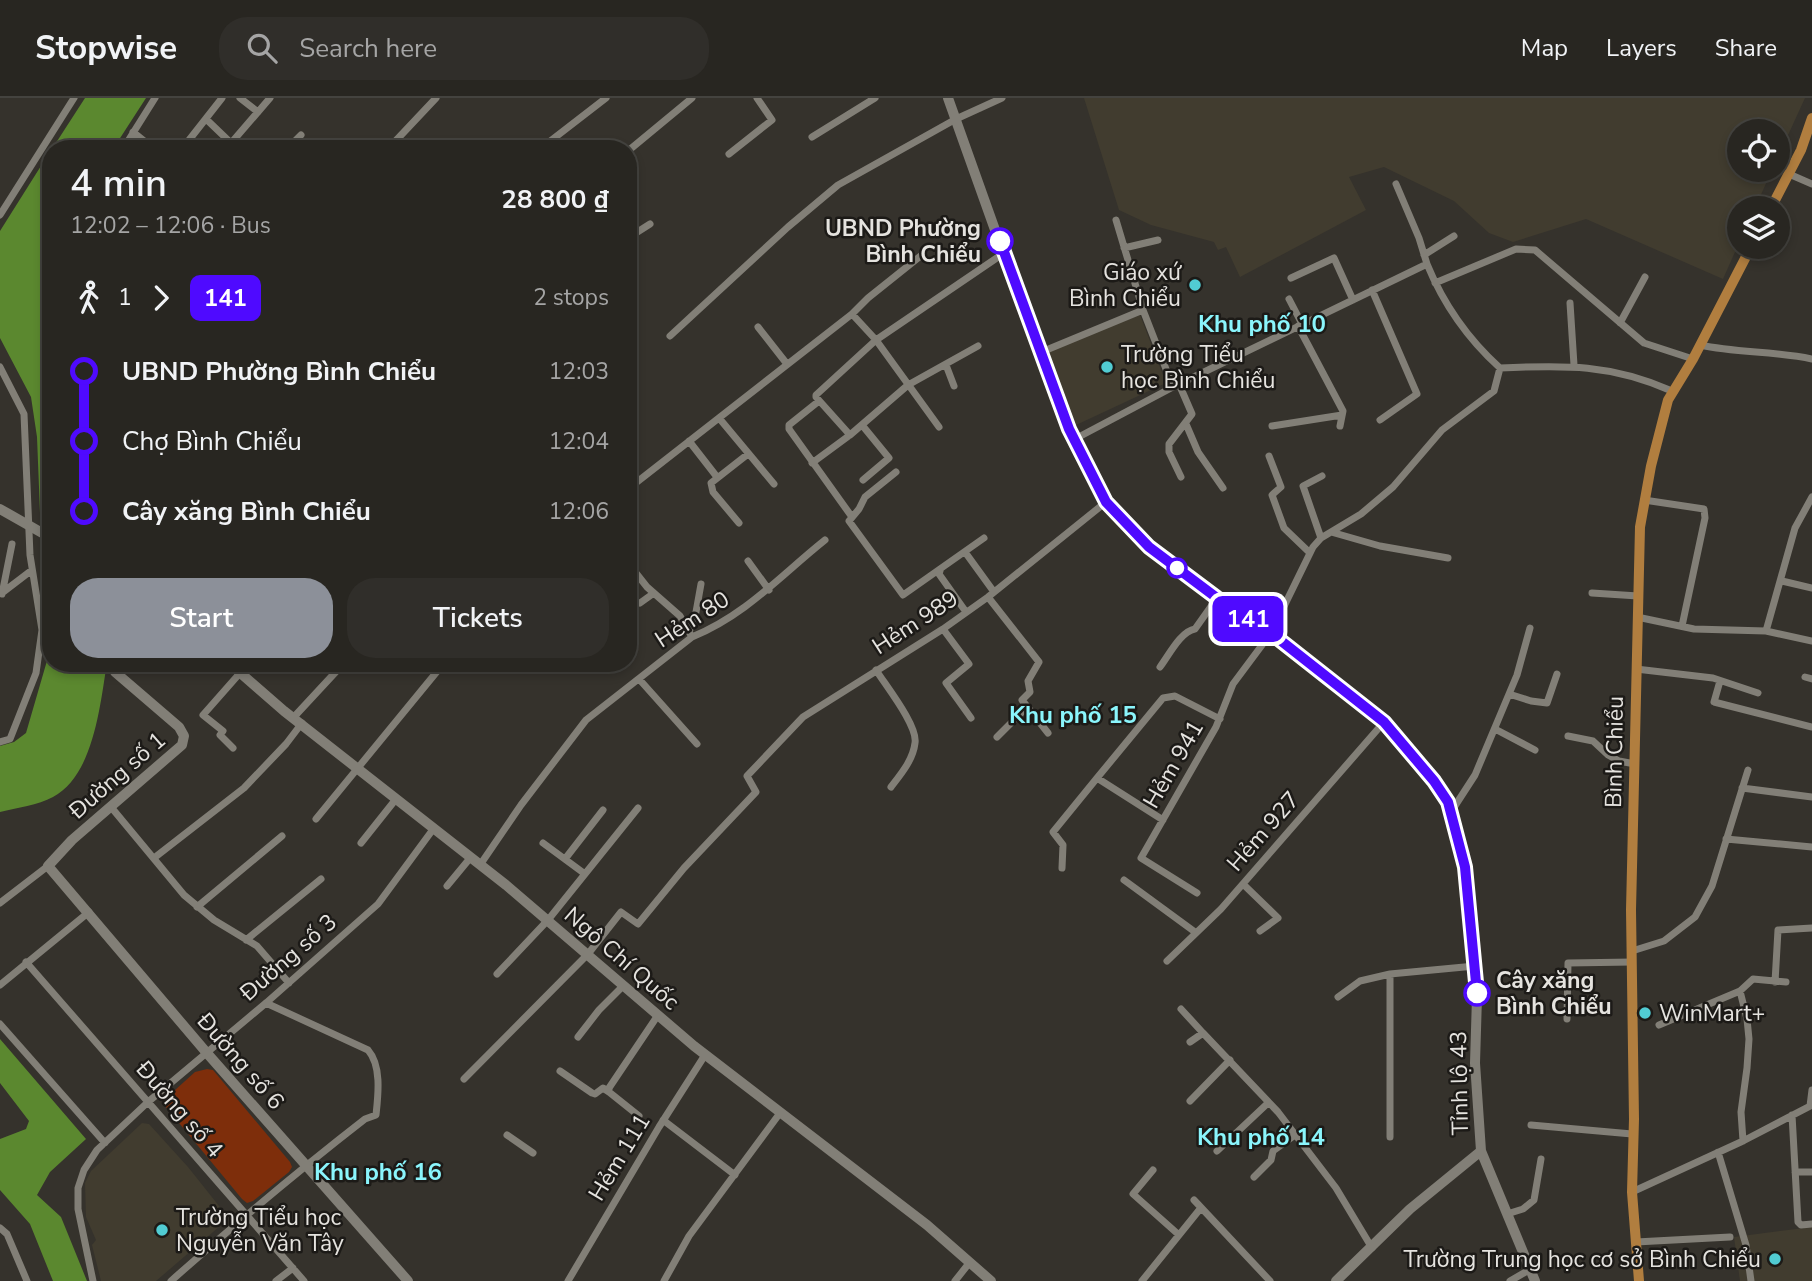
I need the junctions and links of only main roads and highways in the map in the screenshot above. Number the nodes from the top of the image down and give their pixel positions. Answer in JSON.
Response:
{"nodes":[{"id":1,"x":948,"y":98,"type":"edge"},
{"id":2,"x":1812,"y":118,"type":"edge"},
{"id":3,"x":1777,"y":196,"type":"edge"},
{"id":4,"x":1745,"y":259,"type":"edge"},
{"id":5,"x":0,"y":509,"type":"edge"},
{"id":6,"x":42,"y":533,"type":"edge"},
{"id":7,"x":119,"y":672,"type":"edge"},
{"id":8,"x":239,"y":672,"type":"edge"},
{"id":9,"x":48,"y":866,"type":"joint"},
{"id":10,"x":1481,"y":1151,"type":"junction"},
{"id":11,"x":1340,"y":1280,"type":"edge"},
{"id":12,"x":408,"y":1281,"type":"edge"},
{"id":13,"x":991,"y":1281,"type":"edge"},
{"id":14,"x":1535,"y":1281,"type":"edge"},
{"id":15,"x":1639,"y":1281,"type":"edge"}],
"edges":[{"from":1,"to":10,"type":"main road","name":"Tỉnh lộ 43"},
{"from":2,"to":3,"type":"main road"},
{"from":4,"to":15,"type":"main road","name":"Bình Chiểu"},
{"from":5,"to":6,"type":"main road"},
{"from":7,"to":9,"type":"main road","name":"Đường số 1"},
{"from":8,"to":13,"type":"main road","name":"Ngô Chí Quốc"},
{"from":9,"to":12,"type":"main road","name":"Đường số 6"},
{"from":10,"to":11,"type":"main road"},
{"from":10,"to":14,"type":"main road","name":"Tỉnh lộ 43"}]}
